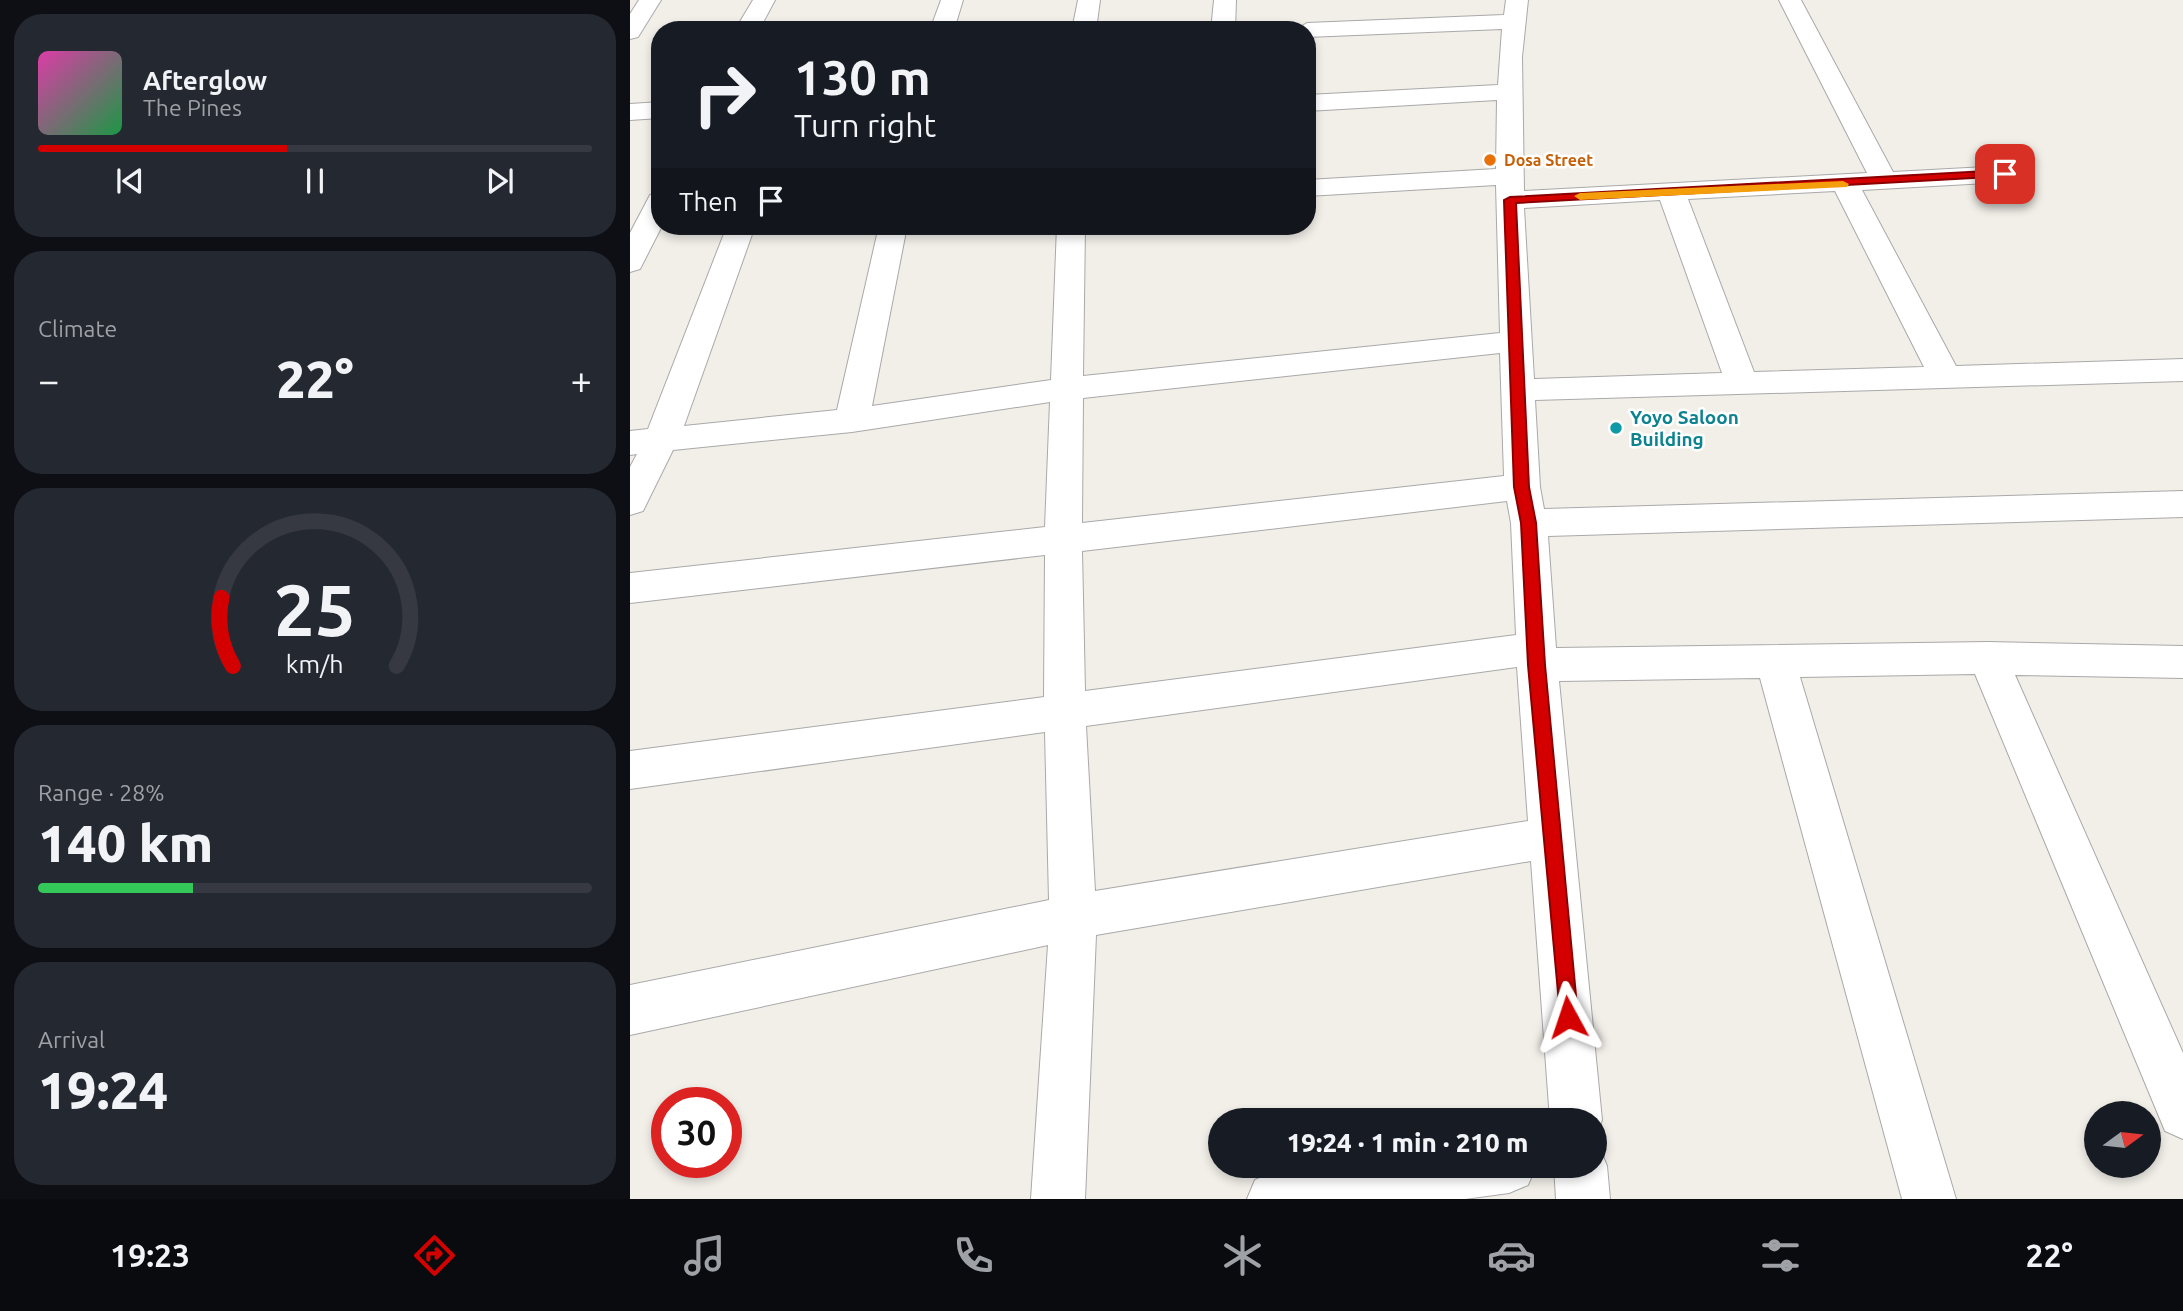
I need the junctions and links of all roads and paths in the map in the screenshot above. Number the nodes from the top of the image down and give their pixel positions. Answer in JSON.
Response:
{"nodes":[{"id":1,"x":650,"y":0,"type":"edge"},
{"id":2,"x":764,"y":0,"type":"edge"},
{"id":3,"x":952,"y":0,"type":"edge"},
{"id":4,"x":1089,"y":0,"type":"edge"},
{"id":5,"x":1225,"y":0,"type":"edge"},
{"id":6,"x":1790,"y":0,"type":"edge"},
{"id":7,"x":1516,"y":10,"type":"edge"},
{"id":8,"x":752,"y":21,"type":"edge"},
{"id":9,"x":945,"y":21,"type":"edge"},
{"id":10,"x":1086,"y":21,"type":"edge"},
{"id":11,"x":1224,"y":21,"type":"edge"},
{"id":12,"x":1316,"y":29,"type":"edge"},
{"id":13,"x":630,"y":32,"type":"edge"},
{"id":14,"x":1511,"y":92,"type":"junction"},
{"id":15,"x":1316,"y":103,"type":"edge"},
{"id":16,"x":651,"y":111,"type":"edge"},
{"id":17,"x":630,"y":112,"type":"edge"},
{"id":18,"x":2005,"y":174,"type":"dead end"},
{"id":19,"x":1884,"y":180,"type":"junction"},
{"id":20,"x":1845,"y":184,"type":"junction"},
{"id":21,"x":1316,"y":188,"type":"edge"},
{"id":22,"x":1510,"y":188,"type":"junction"},
{"id":23,"x":1671,"y":191,"type":"junction"},
{"id":24,"x":651,"y":220,"type":"edge"},
{"id":25,"x":737,"y":235,"type":"edge"},
{"id":26,"x":891,"y":235,"type":"edge"},
{"id":27,"x":1071,"y":235,"type":"edge"},
{"id":28,"x":630,"y":263,"type":"edge"},
{"id":29,"x":1516,"y":341,"type":"junction"},
{"id":30,"x":2183,"y":370,"type":"edge"},
{"id":31,"x":1944,"y":375,"type":"junction"},
{"id":32,"x":1742,"y":384,"type":"junction"},
{"id":33,"x":1065,"y":389,"type":"junction"},
{"id":34,"x":1518,"y":390,"type":"junction"},
{"id":35,"x":852,"y":420,"type":"junction"},
{"id":36,"x":646,"y":441,"type":"edge"},
{"id":37,"x":630,"y":502,"type":"edge"},
{"id":38,"x":2183,"y":504,"type":"edge"},
{"id":39,"x":1525,"y":505,"type":"junction"},
{"id":40,"x":1063,"y":540,"type":"junction"},
{"id":41,"x":630,"y":588,"type":"edge"},
{"id":42,"x":1536,"y":657,"type":"junction"},
{"id":43,"x":1988,"y":658,"type":"junction"},
{"id":44,"x":1775,"y":660,"type":"junction"},
{"id":45,"x":2183,"y":662,"type":"edge"},
{"id":46,"x":1065,"y":713,"type":"junction"},
{"id":47,"x":630,"y":769,"type":"edge"},
{"id":48,"x":1554,"y":837,"type":"junction"},
{"id":49,"x":1073,"y":918,"type":"junction"},
{"id":50,"x":630,"y":1010,"type":"edge"},
{"id":51,"x":1575,"y":1108,"type":"edge"},
{"id":52,"x":2183,"y":1113,"type":"edge"},
{"id":53,"x":1424,"y":1178,"type":"edge"},
{"id":54,"x":1581,"y":1178,"type":"edge"},
{"id":55,"x":1058,"y":1199,"type":"edge"},
{"id":56,"x":1274,"y":1199,"type":"edge"},
{"id":57,"x":1583,"y":1199,"type":"edge"},
{"id":58,"x":1928,"y":1199,"type":"edge"}],
"edges":[{"from":1,"to":13,"type":"street"},
{"from":2,"to":8,"type":"street"},
{"from":3,"to":9,"type":"street"},
{"from":4,"to":10,"type":"street"},
{"from":5,"to":11,"type":"street"},
{"from":6,"to":19,"type":"street"},
{"from":7,"to":12,"type":"street"},
{"from":7,"to":14,"type":"street"},
{"from":14,"to":15,"type":"street"},
{"from":14,"to":22,"type":"street"},
{"from":16,"to":17,"type":"street"},
{"from":18,"to":19,"type":"street"},
{"from":19,"to":20,"type":"street"},
{"from":20,"to":23,"type":"street"},
{"from":20,"to":31,"type":"street"},
{"from":21,"to":22,"type":"street"},
{"from":22,"to":23,"type":"street"},
{"from":22,"to":29,"type":"street"},
{"from":23,"to":32,"type":"street"},
{"from":24,"to":28,"type":"street"},
{"from":25,"to":36,"type":"street"},
{"from":26,"to":35,"type":"street"},
{"from":27,"to":33,"type":"street"},
{"from":29,"to":33,"type":"street"},
{"from":29,"to":34,"type":"street"},
{"from":30,"to":31,"type":"street"},
{"from":31,"to":32,"type":"street"},
{"from":32,"to":34,"type":"street"},
{"from":33,"to":35,"type":"street"},
{"from":33,"to":40,"type":"street"},
{"from":34,"to":39,"type":"street"},
{"from":35,"to":36,"type":"street"},
{"from":36,"to":37,"type":"street"},
{"from":38,"to":39,"type":"street"},
{"from":39,"to":40,"type":"street"},
{"from":39,"to":42,"type":"street"},
{"from":40,"to":41,"type":"street"},
{"from":40,"to":46,"type":"street"},
{"from":42,"to":44,"type":"street"},
{"from":42,"to":46,"type":"street"},
{"from":42,"to":48,"type":"street"},
{"from":43,"to":44,"type":"street"},
{"from":43,"to":45,"type":"street"},
{"from":43,"to":52,"type":"street"},
{"from":44,"to":58,"type":"street"},
{"from":46,"to":47,"type":"street"},
{"from":46,"to":49,"type":"street"},
{"from":48,"to":49,"type":"street"},
{"from":48,"to":51,"type":"street"},
{"from":49,"to":50,"type":"street"},
{"from":49,"to":55,"type":"street"},
{"from":53,"to":56,"type":"street"},
{"from":54,"to":57,"type":"street"}]}
